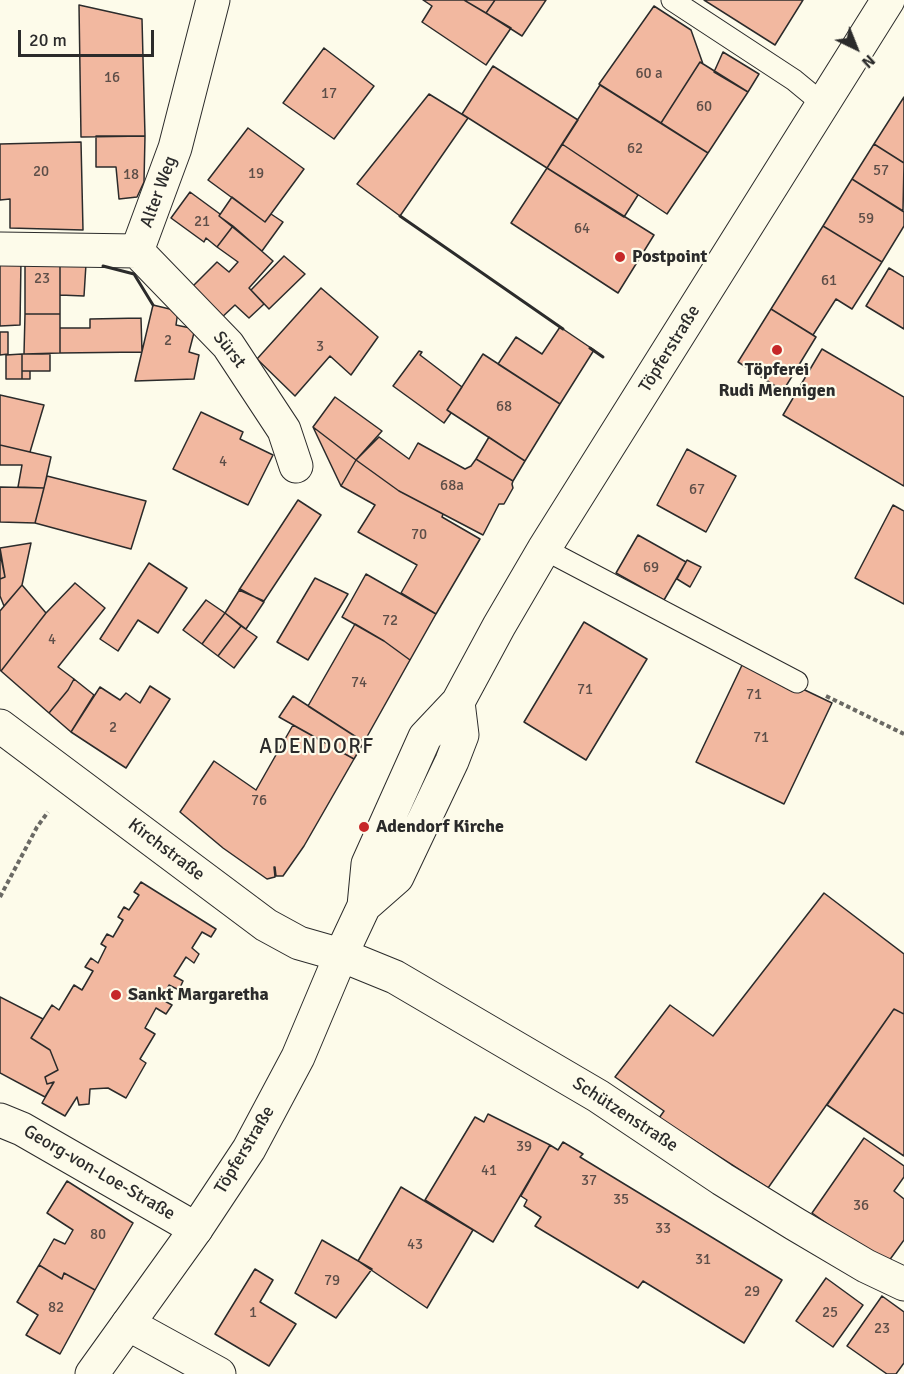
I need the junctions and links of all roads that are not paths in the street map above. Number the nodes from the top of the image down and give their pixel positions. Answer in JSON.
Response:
{"nodes":[{"id":1,"x":213,"y":0,"type":"edge"},
{"id":2,"x":672,"y":0,"type":"edge"},
{"id":3,"x":888,"y":0,"type":"edge"},
{"id":4,"x":823,"y":104,"type":"junction"},
{"id":5,"x":0,"y":249,"type":"edge"},
{"id":6,"x":137,"y":251,"type":"junction"},
{"id":7,"x":296,"y":466,"type":"dead end"},
{"id":8,"x":544,"y":549,"type":"junction"},
{"id":9,"x":798,"y":682,"type":"road end"},
{"id":10,"x":0,"y":726,"type":"edge"},
{"id":11,"x":341,"y":955,"type":"junction"},
{"id":12,"x":0,"y":1120,"type":"edge"},
{"id":13,"x":196,"y":1229,"type":"junction"},
{"id":14,"x":904,"y":1284,"type":"edge"},
{"id":15,"x":128,"y":1324,"type":"junction"},
{"id":16,"x":92,"y":1374,"type":"edge"},
{"id":17,"x":219,"y":1374,"type":"edge"}],
"edges":[{"from":1,"to":6,"type":"street","name":"Alter Weg"},
{"from":2,"to":4,"type":"lane"},
{"from":3,"to":4,"type":"street","name":"Töpferstraße"},
{"from":4,"to":8,"type":"street","name":"Töpferstraße"},
{"from":5,"to":6,"type":"street","name":"Alter Weg"},
{"from":6,"to":7,"type":"street","name":"Sürst"},
{"from":8,"to":9,"type":"lane"},
{"from":8,"to":11,"type":"street","name":"Töpferstraße"},
{"from":10,"to":11,"type":"street","name":"Kirchstraße"},
{"from":11,"to":13,"type":"street","name":"Töpferstraße"},
{"from":11,"to":14,"type":"street","name":"Schützenstraße"},
{"from":12,"to":13,"type":"street","name":"Georg-von-Loe-Straße"},
{"from":13,"to":15,"type":"street","name":"Töpferstraße"},
{"from":15,"to":16,"type":"street","name":"Töpferstraße"},
{"from":15,"to":17,"type":"street"}]}
